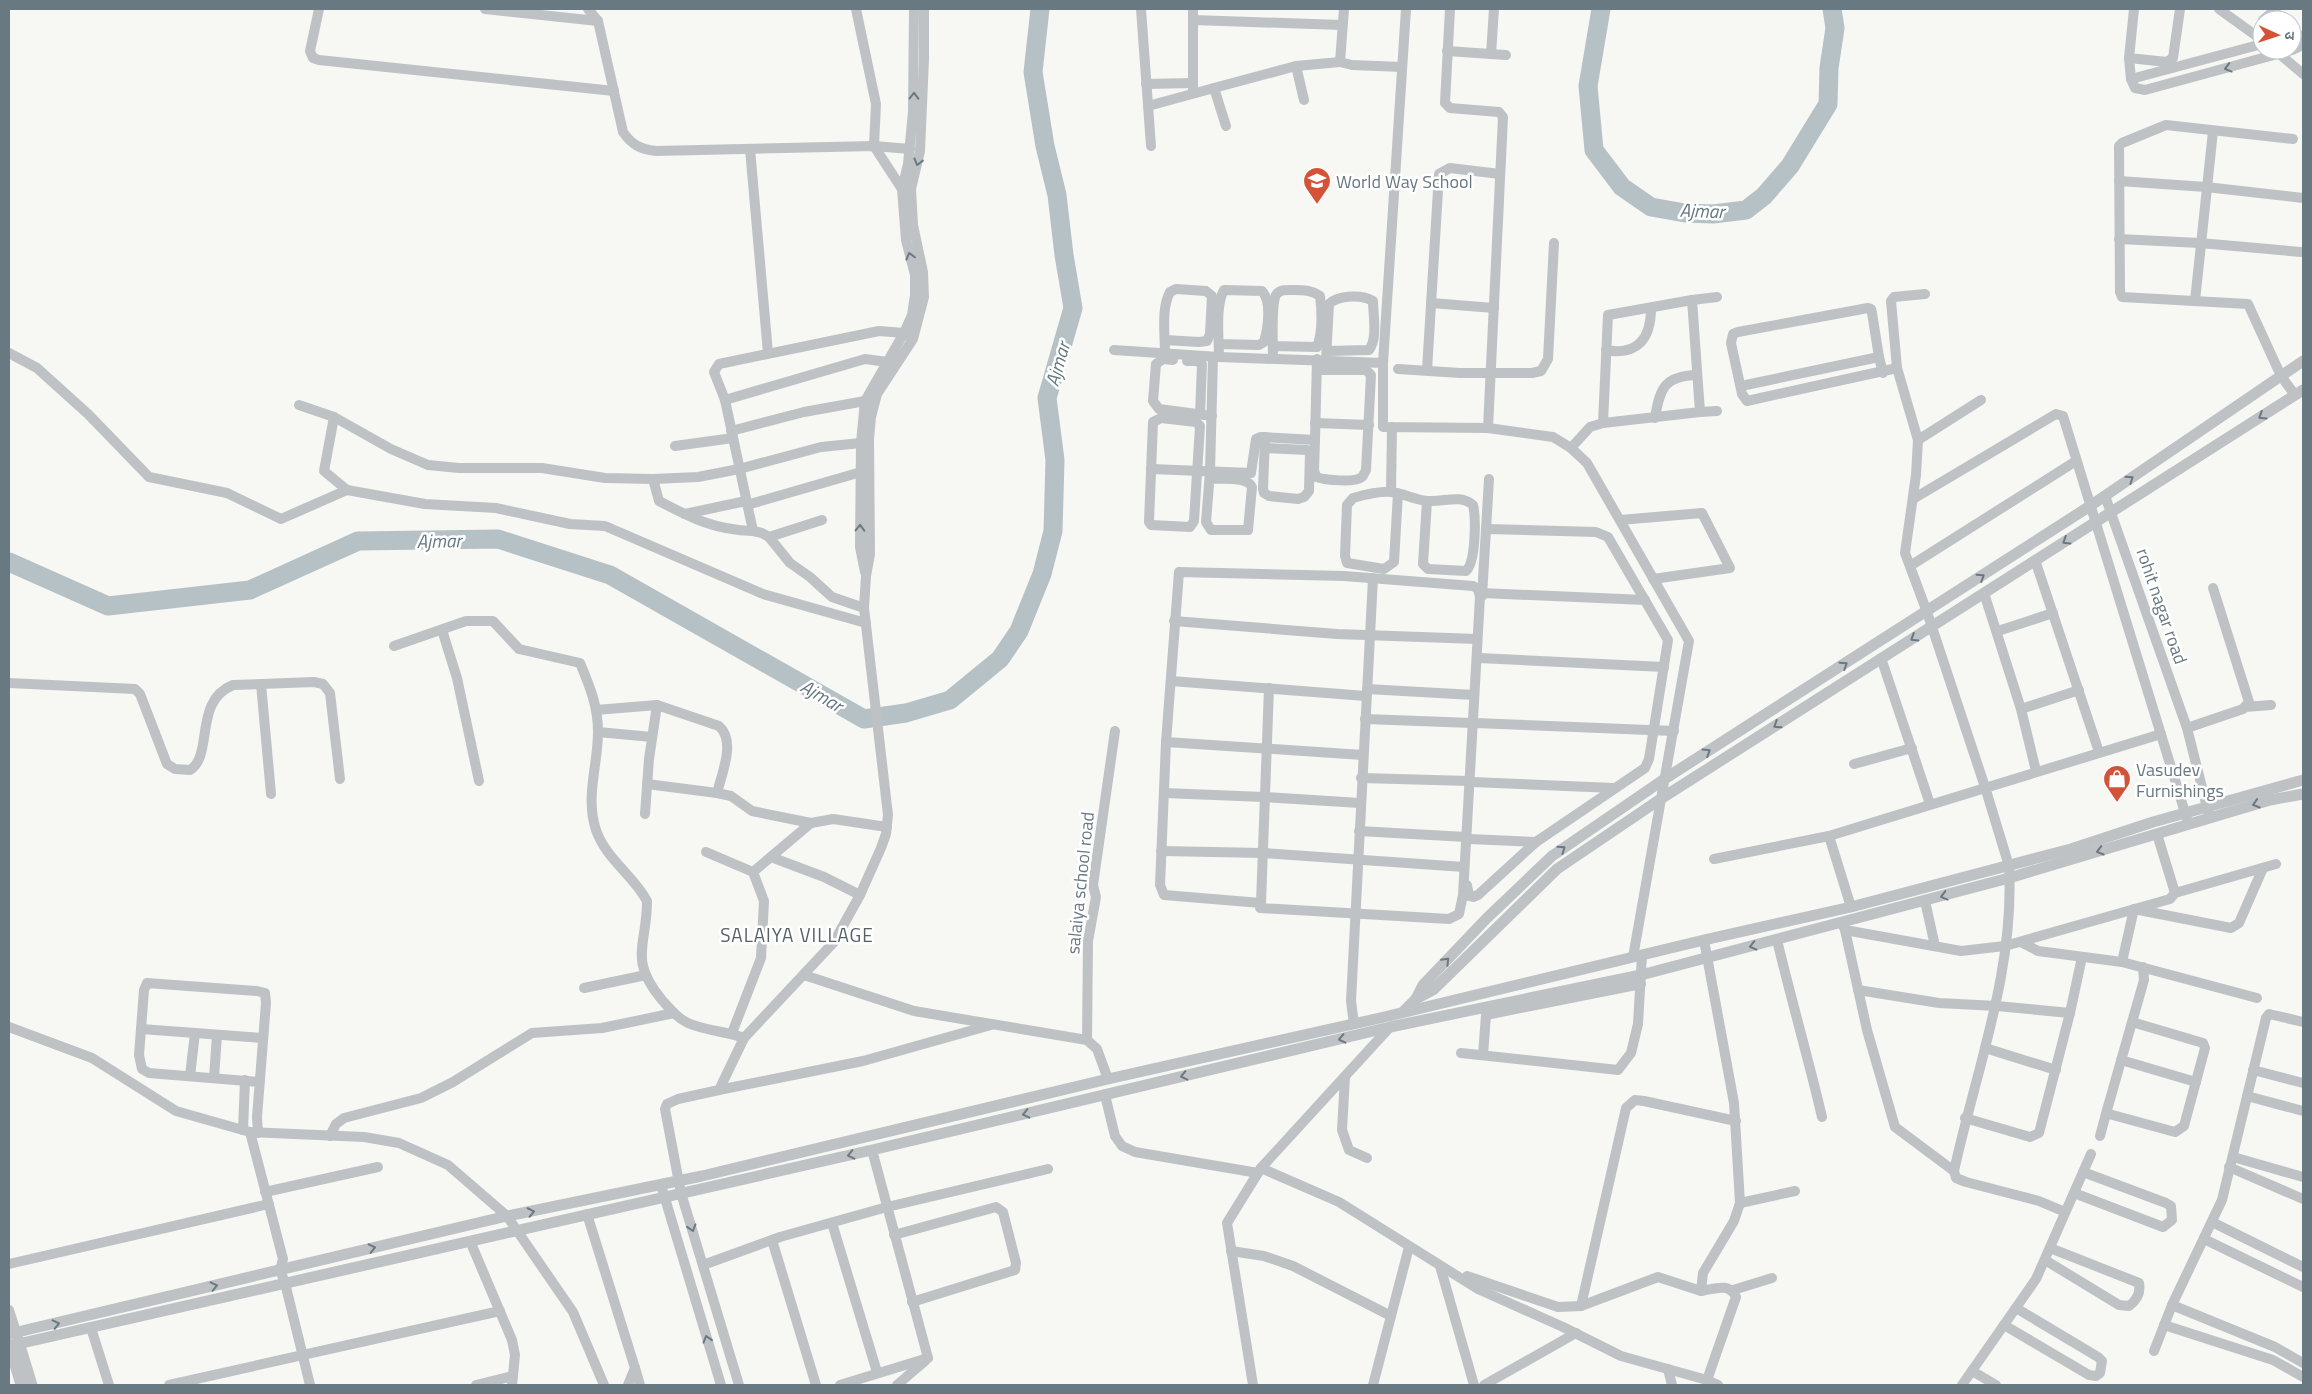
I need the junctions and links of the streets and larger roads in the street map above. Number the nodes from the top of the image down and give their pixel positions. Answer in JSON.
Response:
{"nodes":[{"id":1,"x":319,"y":9,"type":"edge"},
{"id":2,"x":485,"y":9,"type":"edge"},
{"id":3,"x":588,"y":9,"type":"edge"},
{"id":4,"x":856,"y":9,"type":"edge"},
{"id":5,"x":914,"y":9,"type":"edge"},
{"id":6,"x":924,"y":9,"type":"edge"},
{"id":7,"x":1141,"y":9,"type":"edge"},
{"id":8,"x":1193,"y":9,"type":"edge"},
{"id":9,"x":1344,"y":9,"type":"edge"},
{"id":10,"x":1406,"y":9,"type":"edge"},
{"id":11,"x":1450,"y":9,"type":"edge"},
{"id":12,"x":1494,"y":9,"type":"edge"},
{"id":13,"x":2134,"y":9,"type":"edge"},
{"id":14,"x":2180,"y":9,"type":"edge"},
{"id":15,"x":2219,"y":9,"type":"edge"},
{"id":16,"x":1193,"y":20,"type":"junction"},
{"id":17,"x":598,"y":21,"type":"junction"},
{"id":18,"x":1342,"y":25,"type":"junction"},
{"id":19,"x":2250,"y":31,"type":"edge"},
{"id":20,"x":2252,"y":47,"type":"edge"},
{"id":21,"x":1447,"y":51,"type":"junction"},
{"id":22,"x":1490,"y":54,"type":"junction"},
{"id":23,"x":1506,"y":54,"type":"dead end"},
{"id":24,"x":2129,"y":58,"type":"junction"},
{"id":25,"x":2252,"y":60,"type":"edge"},
{"id":26,"x":2287,"y":60,"type":"edge"},
{"id":27,"x":1340,"y":62,"type":"junction"},
{"id":28,"x":1296,"y":66,"type":"junction"},
{"id":29,"x":1402,"y":67,"type":"junction"},
{"id":30,"x":2174,"y":67,"type":"junction"},
{"id":31,"x":2303,"y":74,"type":"edge"},
{"id":32,"x":2131,"y":78,"type":"junction"},
{"id":33,"x":2177,"y":82,"type":"junction"},
{"id":34,"x":1146,"y":84,"type":"junction"},
{"id":35,"x":1193,"y":88,"type":"junction"},
{"id":36,"x":1214,"y":88,"type":"junction"},
{"id":37,"x":614,"y":91,"type":"junction"},
{"id":38,"x":1304,"y":100,"type":"dead end"},
{"id":39,"x":1148,"y":106,"type":"junction"},
{"id":40,"x":1226,"y":126,"type":"dead end"},
{"id":41,"x":2212,"y":131,"type":"junction"},
{"id":42,"x":2293,"y":138,"type":"dead end"},
{"id":43,"x":874,"y":146,"type":"junction"},
{"id":44,"x":1151,"y":146,"type":"dead end"},
{"id":45,"x":910,"y":148,"type":"junction"},
{"id":46,"x":750,"y":149,"type":"junction"},
{"id":47,"x":1500,"y":174,"type":"junction"},
{"id":48,"x":2119,"y":181,"type":"junction"},
{"id":49,"x":2206,"y":187,"type":"junction"},
{"id":50,"x":907,"y":189,"type":"junction"},
{"id":51,"x":2303,"y":198,"type":"edge"},
{"id":52,"x":2119,"y":239,"type":"junction"},
{"id":53,"x":1554,"y":243,"type":"dead end"},
{"id":54,"x":2200,"y":243,"type":"junction"},
{"id":55,"x":2301,"y":252,"type":"dead end"},
{"id":56,"x":1925,"y":294,"type":"dead end"},
{"id":57,"x":1717,"y":297,"type":"dead end"},
{"id":58,"x":1692,"y":300,"type":"junction"},
{"id":59,"x":2194,"y":301,"type":"junction"},
{"id":60,"x":1431,"y":303,"type":"junction"},
{"id":61,"x":1494,"y":308,"type":"junction"},
{"id":62,"x":1651,"y":308,"type":"junction"},
{"id":63,"x":1886,"y":311,"type":"dead end"},
{"id":64,"x":1872,"y":314,"type":"junction"},
{"id":65,"x":908,"y":336,"type":"junction"},
{"id":66,"x":1165,"y":340,"type":"junction"},
{"id":67,"x":1219,"y":344,"type":"junction"},
{"id":68,"x":1273,"y":346,"type":"junction"},
{"id":69,"x":1114,"y":350,"type":"dead end"},
{"id":70,"x":1606,"y":350,"type":"junction"},
{"id":71,"x":9,"y":353,"type":"edge"},
{"id":72,"x":768,"y":354,"type":"junction"},
{"id":73,"x":1165,"y":354,"type":"junction"},
{"id":74,"x":1216,"y":357,"type":"junction"},
{"id":75,"x":1323,"y":357,"type":"junction"},
{"id":76,"x":1879,"y":357,"type":"junction"},
{"id":77,"x":1273,"y":358,"type":"junction"},
{"id":78,"x":2303,"y":361,"type":"edge"},
{"id":79,"x":888,"y":362,"type":"junction"},
{"id":80,"x":1383,"y":363,"type":"junction"},
{"id":81,"x":1897,"y":368,"type":"junction"},
{"id":82,"x":1398,"y":369,"type":"dead end"},
{"id":83,"x":1317,"y":370,"type":"junction"},
{"id":84,"x":1427,"y":370,"type":"junction"},
{"id":85,"x":1490,"y":372,"type":"junction"},
{"id":86,"x":1883,"y":372,"type":"junction"},
{"id":87,"x":1697,"y":375,"type":"junction"},
{"id":88,"x":2280,"y":376,"type":"junction"},
{"id":89,"x":1741,"y":386,"type":"junction"},
{"id":90,"x":2299,"y":393,"type":"edge"},
{"id":91,"x":725,"y":400,"type":"junction"},
{"id":92,"x":1981,"y":400,"type":"dead end"},
{"id":93,"x":865,"y":401,"type":"junction"},
{"id":94,"x":298,"y":405,"type":"dead end"},
{"id":95,"x":1717,"y":411,"type":"dead end"},
{"id":96,"x":1700,"y":412,"type":"junction"},
{"id":97,"x":1200,"y":414,"type":"junction"},
{"id":98,"x":1212,"y":416,"type":"junction"},
{"id":99,"x":334,"y":417,"type":"junction"},
{"id":100,"x":1655,"y":418,"type":"junction"},
{"id":101,"x":1315,"y":423,"type":"junction"},
{"id":102,"x":1603,"y":423,"type":"junction"},
{"id":103,"x":1368,"y":425,"type":"junction"},
{"id":104,"x":1392,"y":427,"type":"junction"},
{"id":105,"x":1488,"y":428,"type":"junction"},
{"id":106,"x":732,"y":434,"type":"junction"},
{"id":107,"x":1315,"y":440,"type":"junction"},
{"id":108,"x":1918,"y":440,"type":"junction"},
{"id":109,"x":861,"y":443,"type":"junction"},
{"id":110,"x":1265,"y":443,"type":"junction"},
{"id":111,"x":675,"y":446,"type":"dead end"},
{"id":112,"x":1571,"y":448,"type":"junction"},
{"id":113,"x":2076,"y":461,"type":"junction"},
{"id":114,"x":739,"y":469,"type":"junction"},
{"id":115,"x":1151,"y":469,"type":"junction"},
{"id":116,"x":861,"y":472,"type":"junction"},
{"id":117,"x":1198,"y":472,"type":"junction"},
{"id":118,"x":1210,"y":476,"type":"junction"},
{"id":119,"x":653,"y":479,"type":"junction"},
{"id":120,"x":1489,"y":479,"type":"dead end"},
{"id":121,"x":347,"y":490,"type":"junction"},
{"id":122,"x":1394,"y":492,"type":"junction"},
{"id":123,"x":2105,"y":496,"type":"junction"},
{"id":124,"x":1913,"y":499,"type":"junction"},
{"id":125,"x":1427,"y":501,"type":"junction"},
{"id":126,"x":747,"y":503,"type":"junction"},
{"id":127,"x":2090,"y":506,"type":"junction"},
{"id":128,"x":2112,"y":512,"type":"junction"},
{"id":129,"x":685,"y":514,"type":"junction"},
{"id":130,"x":822,"y":520,"type":"dead end"},
{"id":131,"x":1620,"y":520,"type":"junction"},
{"id":132,"x":2095,"y":522,"type":"junction"},
{"id":133,"x":1486,"y":529,"type":"junction"},
{"id":134,"x":753,"y":531,"type":"junction"},
{"id":135,"x":769,"y":537,"type":"junction"},
{"id":136,"x":2035,"y":560,"type":"junction"},
{"id":137,"x":1910,"y":566,"type":"junction"},
{"id":138,"x":866,"y":576,"type":"junction"},
{"id":139,"x":1373,"y":578,"type":"junction"},
{"id":140,"x":1653,"y":579,"type":"junction"},
{"id":141,"x":2213,"y":588,"type":"dead end"},
{"id":142,"x":1482,"y":593,"type":"junction"},
{"id":143,"x":1984,"y":593,"type":"junction"},
{"id":144,"x":1645,"y":600,"type":"junction"},
{"id":145,"x":864,"y":608,"type":"junction"},
{"id":146,"x":1927,"y":612,"type":"junction"},
{"id":147,"x":2053,"y":613,"type":"junction"},
{"id":148,"x":1174,"y":621,"type":"junction"},
{"id":149,"x":866,"y":623,"type":"junction"},
{"id":150,"x":1932,"y":626,"type":"junction"},
{"id":151,"x":442,"y":630,"type":"junction"},
{"id":152,"x":1998,"y":631,"type":"junction"},
{"id":153,"x":1370,"y":635,"type":"junction"},
{"id":154,"x":1477,"y":639,"type":"junction"},
{"id":155,"x":394,"y":646,"type":"dead end"},
{"id":156,"x":1479,"y":658,"type":"junction"},
{"id":157,"x":1881,"y":658,"type":"junction"},
{"id":158,"x":1664,"y":667,"type":"junction"},
{"id":159,"x":1171,"y":681,"type":"junction"},
{"id":160,"x":9,"y":683,"type":"edge"},
{"id":161,"x":261,"y":684,"type":"junction"},
{"id":162,"x":1269,"y":688,"type":"junction"},
{"id":163,"x":2079,"y":690,"type":"junction"},
{"id":164,"x":1366,"y":693,"type":"junction"},
{"id":165,"x":1474,"y":695,"type":"junction"},
{"id":166,"x":657,"y":705,"type":"junction"},
{"id":167,"x":2271,"y":705,"type":"dead end"},
{"id":168,"x":2245,"y":707,"type":"junction"},
{"id":169,"x":2021,"y":709,"type":"junction"},
{"id":170,"x":596,"y":710,"type":"junction"},
{"id":171,"x":1365,"y":719,"type":"junction"},
{"id":172,"x":1474,"y":723,"type":"junction"},
{"id":173,"x":2187,"y":728,"type":"junction"},
{"id":174,"x":1653,"y":730,"type":"junction"},
{"id":175,"x":1115,"y":731,"type":"dead end"},
{"id":176,"x":598,"y":732,"type":"junction"},
{"id":177,"x":1674,"y":732,"type":"junction"},
{"id":178,"x":2161,"y":734,"type":"junction"},
{"id":179,"x":652,"y":737,"type":"junction"},
{"id":180,"x":1166,"y":742,"type":"junction"},
{"id":181,"x":1912,"y":748,"type":"junction"},
{"id":182,"x":1265,"y":750,"type":"junction"},
{"id":183,"x":2100,"y":752,"type":"junction"},
{"id":184,"x":1363,"y":755,"type":"junction"},
{"id":185,"x":1854,"y":764,"type":"dead end"},
{"id":186,"x":2036,"y":771,"type":"junction"},
{"id":187,"x":1361,"y":778,"type":"junction"},
{"id":188,"x":1666,"y":778,"type":"junction"},
{"id":189,"x":340,"y":779,"type":"dead end"},
{"id":190,"x":2303,"y":780,"type":"edge"},
{"id":191,"x":479,"y":781,"type":"dead end"},
{"id":192,"x":1470,"y":782,"type":"junction"},
{"id":193,"x":647,"y":784,"type":"junction"},
{"id":194,"x":1985,"y":787,"type":"junction"},
{"id":195,"x":1614,"y":788,"type":"junction"},
{"id":196,"x":717,"y":793,"type":"junction"},
{"id":197,"x":1164,"y":793,"type":"junction"},
{"id":198,"x":271,"y":794,"type":"dead end"},
{"id":199,"x":2303,"y":794,"type":"edge"},
{"id":200,"x":1264,"y":797,"type":"junction"},
{"id":201,"x":1662,"y":798,"type":"junction"},
{"id":202,"x":1360,"y":803,"type":"junction"},
{"id":203,"x":1930,"y":804,"type":"junction"},
{"id":204,"x":2208,"y":813,"type":"junction"},
{"id":205,"x":645,"y":814,"type":"dead end"},
{"id":206,"x":2187,"y":819,"type":"junction"},
{"id":207,"x":811,"y":823,"type":"junction"},
{"id":208,"x":887,"y":827,"type":"junction"},
{"id":209,"x":1359,"y":831,"type":"junction"},
{"id":210,"x":2157,"y":834,"type":"junction"},
{"id":211,"x":1828,"y":836,"type":"junction"},
{"id":212,"x":1467,"y":838,"type":"junction"},
{"id":213,"x":1536,"y":842,"type":"junction"},
{"id":214,"x":1161,"y":851,"type":"junction"},
{"id":215,"x":706,"y":852,"type":"dead end"},
{"id":216,"x":1262,"y":853,"type":"junction"},
{"id":217,"x":771,"y":857,"type":"junction"},
{"id":218,"x":1714,"y":858,"type":"dead end"},
{"id":219,"x":1358,"y":861,"type":"junction"},
{"id":220,"x":2276,"y":864,"type":"dead end"},
{"id":221,"x":2009,"y":866,"type":"junction"},
{"id":222,"x":1464,"y":867,"type":"junction"},
{"id":223,"x":2263,"y":868,"type":"junction"},
{"id":224,"x":753,"y":872,"type":"junction"},
{"id":225,"x":2009,"y":878,"type":"junction"},
{"id":226,"x":2175,"y":893,"type":"junction"},
{"id":227,"x":860,"y":894,"type":"junction"},
{"id":228,"x":1925,"y":901,"type":"junction"},
{"id":229,"x":1261,"y":903,"type":"junction"},
{"id":230,"x":1851,"y":907,"type":"junction"},
{"id":231,"x":2134,"y":909,"type":"junction"},
{"id":232,"x":1356,"y":914,"type":"junction"},
{"id":233,"x":1843,"y":927,"type":"junction"},
{"id":234,"x":1704,"y":940,"type":"junction"},
{"id":235,"x":1777,"y":940,"type":"junction"},
{"id":236,"x":2021,"y":942,"type":"junction"},
{"id":237,"x":1935,"y":946,"type":"junction"},
{"id":238,"x":2005,"y":946,"type":"junction"},
{"id":239,"x":1637,"y":956,"type":"junction"},
{"id":240,"x":2082,"y":956,"type":"junction"},
{"id":241,"x":1707,"y":957,"type":"junction"},
{"id":242,"x":2122,"y":962,"type":"junction"},
{"id":243,"x":2142,"y":967,"type":"junction"},
{"id":244,"x":646,"y":975,"type":"junction"},
{"id":245,"x":804,"y":975,"type":"junction"},
{"id":246,"x":1641,"y":979,"type":"junction"},
{"id":247,"x":584,"y":988,"type":"dead end"},
{"id":248,"x":1858,"y":990,"type":"junction"},
{"id":249,"x":2257,"y":998,"type":"dead end"},
{"id":250,"x":1416,"y":1000,"type":"junction"},
{"id":251,"x":1997,"y":1006,"type":"junction"},
{"id":252,"x":1404,"y":1012,"type":"junction"},
{"id":253,"x":674,"y":1013,"type":"junction"},
{"id":254,"x":2070,"y":1014,"type":"junction"},
{"id":255,"x":2132,"y":1022,"type":"junction"},
{"id":256,"x":2303,"y":1022,"type":"edge"},
{"id":257,"x":994,"y":1024,"type":"junction"},
{"id":258,"x":1354,"y":1024,"type":"junction"},
{"id":259,"x":9,"y":1027,"type":"edge"},
{"id":260,"x":1390,"y":1027,"type":"junction"},
{"id":261,"x":141,"y":1029,"type":"junction"},
{"id":262,"x":195,"y":1033,"type":"junction"},
{"id":263,"x":732,"y":1033,"type":"junction"},
{"id":264,"x":217,"y":1035,"type":"junction"},
{"id":265,"x":262,"y":1038,"type":"junction"},
{"id":266,"x":744,"y":1038,"type":"junction"},
{"id":267,"x":1087,"y":1040,"type":"junction"},
{"id":268,"x":1985,"y":1048,"type":"junction"},
{"id":269,"x":1461,"y":1053,"type":"dead end"},
{"id":270,"x":1483,"y":1055,"type":"junction"},
{"id":271,"x":2121,"y":1060,"type":"junction"},
{"id":272,"x":2056,"y":1070,"type":"junction"},
{"id":273,"x":2253,"y":1070,"type":"junction"},
{"id":274,"x":190,"y":1076,"type":"junction"},
{"id":275,"x":1345,"y":1076,"type":"junction"},
{"id":276,"x":214,"y":1078,"type":"junction"},
{"id":277,"x":1108,"y":1079,"type":"junction"},
{"id":278,"x":245,"y":1080,"type":"junction"},
{"id":279,"x":260,"y":1082,"type":"junction"},
{"id":280,"x":2196,"y":1082,"type":"junction"},
{"id":281,"x":2303,"y":1083,"type":"edge"},
{"id":282,"x":1086,"y":1085,"type":"junction"},
{"id":283,"x":719,"y":1090,"type":"junction"},
{"id":284,"x":1105,"y":1095,"type":"junction"},
{"id":285,"x":2247,"y":1096,"type":"junction"},
{"id":286,"x":1089,"y":1099,"type":"junction"},
{"id":287,"x":2107,"y":1110,"type":"junction"},
{"id":288,"x":2303,"y":1112,"type":"edge"},
{"id":289,"x":1822,"y":1117,"type":"dead end"},
{"id":290,"x":1966,"y":1118,"type":"junction"},
{"id":291,"x":1736,"y":1121,"type":"junction"},
{"id":292,"x":250,"y":1132,"type":"junction"},
{"id":293,"x":330,"y":1136,"type":"junction"},
{"id":294,"x":2100,"y":1136,"type":"dead end"},
{"id":295,"x":872,"y":1150,"type":"junction"},
{"id":296,"x":2091,"y":1154,"type":"dead end"},
{"id":297,"x":2232,"y":1157,"type":"junction"},
{"id":298,"x":1368,"y":1158,"type":"dead end"},
{"id":299,"x":378,"y":1167,"type":"dead end"},
{"id":300,"x":2229,"y":1167,"type":"junction"},
{"id":301,"x":1048,"y":1168,"type":"dead end"},
{"id":302,"x":1259,"y":1170,"type":"junction"},
{"id":303,"x":1954,"y":1171,"type":"junction"},
{"id":304,"x":2083,"y":1172,"type":"junction"},
{"id":305,"x":2303,"y":1178,"type":"edge"},
{"id":306,"x":679,"y":1181,"type":"junction"},
{"id":307,"x":661,"y":1184,"type":"junction"},
{"id":308,"x":1795,"y":1191,"type":"dead end"},
{"id":309,"x":266,"y":1192,"type":"junction"},
{"id":310,"x":2074,"y":1192,"type":"junction"},
{"id":311,"x":681,"y":1193,"type":"junction"},
{"id":312,"x":664,"y":1197,"type":"junction"},
{"id":313,"x":2303,"y":1199,"type":"edge"},
{"id":314,"x":1740,"y":1203,"type":"junction"},
{"id":315,"x":268,"y":1204,"type":"junction"},
{"id":316,"x":887,"y":1207,"type":"junction"},
{"id":317,"x":2065,"y":1212,"type":"junction"},
{"id":318,"x":587,"y":1214,"type":"junction"},
{"id":319,"x":507,"y":1216,"type":"junction"},
{"id":320,"x":2212,"y":1222,"type":"junction"},
{"id":321,"x":832,"y":1223,"type":"junction"},
{"id":322,"x":516,"y":1230,"type":"junction"},
{"id":323,"x":894,"y":1235,"type":"junction"},
{"id":324,"x":2204,"y":1239,"type":"junction"},
{"id":325,"x":772,"y":1240,"type":"junction"},
{"id":326,"x":470,"y":1241,"type":"junction"},
{"id":327,"x":1409,"y":1247,"type":"junction"},
{"id":328,"x":2050,"y":1248,"type":"junction"},
{"id":329,"x":1231,"y":1251,"type":"junction"},
{"id":330,"x":2044,"y":1260,"type":"junction"},
{"id":331,"x":9,"y":1264,"type":"edge"},
{"id":332,"x":703,"y":1265,"type":"junction"},
{"id":333,"x":1440,"y":1266,"type":"junction"},
{"id":334,"x":2303,"y":1268,"type":"edge"},
{"id":335,"x":280,"y":1270,"type":"junction"},
{"id":336,"x":1467,"y":1276,"type":"dead end"},
{"id":337,"x":1772,"y":1278,"type":"dead end"},
{"id":338,"x":285,"y":1283,"type":"junction"},
{"id":339,"x":2303,"y":1287,"type":"edge"},
{"id":340,"x":1733,"y":1290,"type":"junction"},
{"id":341,"x":1700,"y":1291,"type":"junction"},
{"id":342,"x":912,"y":1302,"type":"junction"},
{"id":343,"x":2172,"y":1305,"type":"junction"},
{"id":344,"x":1580,"y":1306,"type":"junction"},
{"id":345,"x":2016,"y":1308,"type":"junction"},
{"id":346,"x":9,"y":1310,"type":"edge"},
{"id":347,"x":500,"y":1311,"type":"junction"},
{"id":348,"x":1391,"y":1316,"type":"junction"},
{"id":349,"x":2164,"y":1324,"type":"junction"},
{"id":350,"x":2004,"y":1325,"type":"junction"},
{"id":351,"x":91,"y":1328,"type":"junction"},
{"id":352,"x":12,"y":1333,"type":"edge"},
{"id":353,"x":1576,"y":1333,"type":"junction"},
{"id":354,"x":12,"y":1345,"type":"edge"},
{"id":355,"x":2154,"y":1351,"type":"dead end"},
{"id":356,"x":303,"y":1355,"type":"junction"},
{"id":357,"x":928,"y":1358,"type":"junction"},
{"id":358,"x":2303,"y":1363,"type":"edge"},
{"id":359,"x":634,"y":1368,"type":"junction"},
{"id":360,"x":1668,"y":1369,"type":"junction"},
{"id":361,"x":1972,"y":1371,"type":"junction"},
{"id":362,"x":877,"y":1372,"type":"junction"},
{"id":363,"x":2303,"y":1377,"type":"edge"},
{"id":364,"x":1707,"y":1380,"type":"junction"},
{"id":365,"x":512,"y":1381,"type":"edge"},
{"id":366,"x":21,"y":1385,"type":"edge"},
{"id":367,"x":32,"y":1385,"type":"edge"},
{"id":368,"x":110,"y":1385,"type":"edge"},
{"id":369,"x":169,"y":1385,"type":"edge"},
{"id":370,"x":310,"y":1385,"type":"edge"},
{"id":371,"x":476,"y":1385,"type":"edge"},
{"id":372,"x":604,"y":1385,"type":"edge"},
{"id":373,"x":628,"y":1385,"type":"edge"},
{"id":374,"x":640,"y":1385,"type":"edge"},
{"id":375,"x":722,"y":1385,"type":"edge"},
{"id":376,"x":739,"y":1385,"type":"edge"},
{"id":377,"x":816,"y":1385,"type":"edge"},
{"id":378,"x":840,"y":1385,"type":"edge"},
{"id":379,"x":897,"y":1385,"type":"edge"},
{"id":380,"x":1253,"y":1385,"type":"edge"},
{"id":381,"x":1374,"y":1385,"type":"edge"},
{"id":382,"x":1474,"y":1385,"type":"edge"},
{"id":383,"x":1484,"y":1385,"type":"edge"},
{"id":384,"x":1672,"y":1385,"type":"edge"},
{"id":385,"x":1718,"y":1385,"type":"edge"},
{"id":386,"x":1962,"y":1385,"type":"edge"},
{"id":387,"x":1996,"y":1385,"type":"edge"}],
"edges":[{"from":1,"to":37,"type":"street"},
{"from":2,"to":17,"type":"street"},
{"from":3,"to":17,"type":"street"},
{"from":4,"to":43,"type":"street"},
{"from":45,"to":5,"type":"street","one_way":true},
{"from":6,"to":50,"type":"street","one_way":true},
{"from":7,"to":34,"type":"street"},
{"from":8,"to":16,"type":"street"},
{"from":9,"to":18,"type":"street"},
{"from":10,"to":29,"type":"street"},
{"from":11,"to":21,"type":"street"},
{"from":12,"to":22,"type":"street"},
{"from":13,"to":24,"type":"street"},
{"from":14,"to":24,"type":"street"},
{"from":15,"to":19,"type":"street"},
{"from":16,"to":18,"type":"street"},
{"from":16,"to":35,"type":"street"},
{"from":17,"to":37,"type":"street"},
{"from":18,"to":27,"type":"street"},
{"from":20,"to":30,"type":"street"},
{"from":21,"to":22,"type":"street"},
{"from":21,"to":47,"type":"street"},
{"from":22,"to":23,"type":"street"},
{"from":24,"to":32,"type":"street"},
{"from":25,"to":33,"type":"street","one_way":true},
{"from":26,"to":31,"type":"street"},
{"from":27,"to":28,"type":"street"},
{"from":27,"to":29,"type":"street"},
{"from":28,"to":36,"type":"street"},
{"from":28,"to":38,"type":"street"},
{"from":29,"to":80,"type":"street"},
{"from":30,"to":32,"type":"street"},
{"from":30,"to":33,"type":"street"},
{"from":32,"to":33,"type":"street"},
{"from":34,"to":35,"type":"street"},
{"from":34,"to":39,"type":"street"},
{"from":35,"to":36,"type":"street"},
{"from":35,"to":39,"type":"street"},
{"from":36,"to":40,"type":"street"},
{"from":37,"to":46,"type":"street"},
{"from":39,"to":44,"type":"street"},
{"from":41,"to":42,"type":"street"},
{"from":41,"to":48,"type":"street"},
{"from":41,"to":49,"type":"street"},
{"from":43,"to":45,"type":"street"},
{"from":43,"to":46,"type":"street"},
{"from":43,"to":50,"type":"street"},
{"from":45,"to":50,"type":"street"},
{"from":46,"to":72,"type":"street"},
{"from":47,"to":60,"type":"street"},
{"from":47,"to":61,"type":"street"},
{"from":48,"to":49,"type":"street"},
{"from":48,"to":52,"type":"street"},
{"from":49,"to":51,"type":"street"},
{"from":49,"to":54,"type":"street"},
{"from":50,"to":65,"type":"street"},
{"from":52,"to":54,"type":"street"},
{"from":52,"to":59,"type":"street"},
{"from":53,"to":85,"type":"street"},
{"from":54,"to":55,"type":"street"},
{"from":54,"to":59,"type":"street"},
{"from":56,"to":81,"type":"street"},
{"from":57,"to":58,"type":"street"},
{"from":58,"to":62,"type":"street"},
{"from":58,"to":87,"type":"street"},
{"from":59,"to":88,"type":"street"},
{"from":60,"to":61,"type":"street"},
{"from":60,"to":84,"type":"street"},
{"from":61,"to":85,"type":"street"},
{"from":62,"to":70,"type":"street"},
{"from":62,"to":70,"type":"street"},
{"from":63,"to":64,"type":"street"},
{"from":64,"to":76,"type":"street"},
{"from":64,"to":89,"type":"street"},
{"from":65,"to":72,"type":"street"},
{"from":65,"to":79,"type":"street"},
{"from":65,"to":138,"type":"street"},
{"from":66,"to":66,"type":"street"},
{"from":66,"to":73,"type":"street"},
{"from":67,"to":67,"type":"street"},
{"from":67,"to":74,"type":"street"},
{"from":68,"to":68,"type":"street"},
{"from":68,"to":77,"type":"street"},
{"from":69,"to":73,"type":"street"},
{"from":70,"to":102,"type":"street"},
{"from":71,"to":121,"type":"street"},
{"from":72,"to":91,"type":"street"},
{"from":73,"to":74,"type":"street"},
{"from":74,"to":77,"type":"street"},
{"from":74,"to":98,"type":"street"},
{"from":75,"to":75,"type":"street"},
{"from":75,"to":77,"type":"street"},
{"from":75,"to":80,"type":"street"},
{"from":75,"to":83,"type":"street"},
{"from":76,"to":86,"type":"street"},
{"from":76,"to":89,"type":"street"},
{"from":78,"to":88,"type":"street"},
{"from":79,"to":91,"type":"street"},
{"from":79,"to":93,"type":"street"},
{"from":80,"to":104,"type":"street"},
{"from":81,"to":86,"type":"street"},
{"from":81,"to":108,"type":"street"},
{"from":82,"to":84,"type":"street"},
{"from":83,"to":101,"type":"street"},
{"from":83,"to":103,"type":"street"},
{"from":84,"to":85,"type":"street"},
{"from":85,"to":105,"type":"street"},
{"from":86,"to":89,"type":"street"},
{"from":87,"to":96,"type":"street"},
{"from":87,"to":100,"type":"street"},
{"from":88,"to":90,"type":"street"},
{"from":123,"to":88,"type":"street","one_way":true},
{"from":90,"to":128,"type":"street","one_way":true},
{"from":91,"to":106,"type":"street"},
{"from":92,"to":108,"type":"street"},
{"from":93,"to":106,"type":"street"},
{"from":93,"to":109,"type":"street"},
{"from":94,"to":99,"type":"street"},
{"from":95,"to":96,"type":"street"},
{"from":96,"to":100,"type":"street"},
{"from":97,"to":97,"type":"street"},
{"from":97,"to":98,"type":"street"},
{"from":98,"to":118,"type":"street"},
{"from":99,"to":119,"type":"street"},
{"from":99,"to":121,"type":"street"},
{"from":100,"to":102,"type":"street"},
{"from":101,"to":103,"type":"street"},
{"from":101,"to":107,"type":"street"},
{"from":102,"to":112,"type":"street"},
{"from":103,"to":107,"type":"street"},
{"from":104,"to":105,"type":"street"},
{"from":104,"to":122,"type":"street"},
{"from":105,"to":112,"type":"street"},
{"from":106,"to":111,"type":"street"},
{"from":106,"to":114,"type":"street"},
{"from":107,"to":110,"type":"street"},
{"from":108,"to":124,"type":"street"},
{"from":109,"to":114,"type":"street"},
{"from":109,"to":116,"type":"street"},
{"from":110,"to":110,"type":"street"},
{"from":110,"to":118,"type":"street"},
{"from":112,"to":131,"type":"street"},
{"from":113,"to":124,"type":"street"},
{"from":113,"to":127,"type":"street"},
{"from":113,"to":137,"type":"street"},
{"from":114,"to":119,"type":"street"},
{"from":114,"to":126,"type":"street"},
{"from":115,"to":117,"type":"street"},
{"from":115,"to":117,"type":"street"},
{"from":115,"to":117,"type":"street"},
{"from":116,"to":126,"type":"street"},
{"from":138,"to":116,"type":"street","one_way":true},
{"from":117,"to":118,"type":"street"},
{"from":118,"to":118,"type":"street"},
{"from":119,"to":129,"type":"street"},
{"from":120,"to":133,"type":"street"},
{"from":121,"to":149,"type":"street"},
{"from":122,"to":122,"type":"street"},
{"from":122,"to":125,"type":"street"},
{"from":123,"to":127,"type":"street"},
{"from":123,"to":128,"type":"street","name":"rohit nagar road"},
{"from":124,"to":137,"type":"street"},
{"from":125,"to":125,"type":"street"},
{"from":126,"to":129,"type":"street"},
{"from":126,"to":134,"type":"street"},
{"from":127,"to":132,"type":"street"},
{"from":146,"to":127,"type":"street","one_way":true},
{"from":128,"to":132,"type":"street"},
{"from":128,"to":173,"type":"street","name":"rohit nagar road"},
{"from":129,"to":134,"type":"street"},
{"from":130,"to":135,"type":"street"},
{"from":131,"to":140,"type":"street"},
{"from":131,"to":140,"type":"street"},
{"from":132,"to":136,"type":"street","one_way":true},
{"from":132,"to":178,"type":"street"},
{"from":133,"to":142,"type":"street"},
{"from":133,"to":144,"type":"street"},
{"from":134,"to":135,"type":"street"},
{"from":135,"to":145,"type":"street"},
{"from":136,"to":143,"type":"street"},
{"from":136,"to":147,"type":"street"},
{"from":137,"to":146,"type":"street"},
{"from":138,"to":145,"type":"street"},
{"from":139,"to":148,"type":"street"},
{"from":139,"to":153,"type":"street"},
{"from":139,"to":154,"type":"street"},
{"from":140,"to":177,"type":"street"},
{"from":141,"to":168,"type":"street"},
{"from":142,"to":144,"type":"street"},
{"from":142,"to":156,"type":"street"},
{"from":143,"to":150,"type":"street"},
{"from":143,"to":152,"type":"street"},
{"from":144,"to":158,"type":"street"},
{"from":145,"to":149,"type":"street"},
{"from":146,"to":150,"type":"street"},
{"from":188,"to":146,"type":"street","one_way":true},
{"from":147,"to":152,"type":"street"},
{"from":147,"to":163,"type":"street"},
{"from":148,"to":153,"type":"street"},
{"from":148,"to":159,"type":"street"},
{"from":149,"to":208,"type":"street"},
{"from":150,"to":157,"type":"street","one_way":true},
{"from":150,"to":194,"type":"street"},
{"from":151,"to":155,"type":"street"},
{"from":151,"to":170,"type":"street"},
{"from":151,"to":191,"type":"street"},
{"from":152,"to":169,"type":"street"},
{"from":153,"to":154,"type":"street"},
{"from":153,"to":164,"type":"street"},
{"from":154,"to":165,"type":"street"},
{"from":156,"to":158,"type":"street"},
{"from":156,"to":172,"type":"street"},
{"from":157,"to":181,"type":"street"},
{"from":157,"to":201,"type":"street","one_way":true},
{"from":158,"to":174,"type":"street"},
{"from":159,"to":162,"type":"street"},
{"from":159,"to":180,"type":"street"},
{"from":160,"to":161,"type":"street"},
{"from":161,"to":189,"type":"street"},
{"from":161,"to":198,"type":"street"},
{"from":162,"to":164,"type":"street"},
{"from":162,"to":182,"type":"street"},
{"from":163,"to":169,"type":"street"},
{"from":163,"to":183,"type":"street"},
{"from":164,"to":165,"type":"street"},
{"from":164,"to":171,"type":"street"},
{"from":165,"to":172,"type":"street"},
{"from":166,"to":170,"type":"street"},
{"from":166,"to":179,"type":"street"},
{"from":166,"to":196,"type":"street"},
{"from":167,"to":168,"type":"street"},
{"from":168,"to":173,"type":"street"},
{"from":169,"to":186,"type":"street"},
{"from":170,"to":176,"type":"street"},
{"from":171,"to":172,"type":"street"},
{"from":171,"to":184,"type":"street"},
{"from":172,"to":174,"type":"street"},
{"from":172,"to":192,"type":"street"},
{"from":173,"to":204,"type":"street","name":"rohit nagar road"},
{"from":174,"to":177,"type":"street"},
{"from":174,"to":195,"type":"street"},
{"from":175,"to":267,"type":"street","name":"salaiya school road"},
{"from":176,"to":179,"type":"street"},
{"from":176,"to":244,"type":"street"},
{"from":177,"to":188,"type":"street"},
{"from":178,"to":183,"type":"street"},
{"from":178,"to":206,"type":"street"},
{"from":179,"to":193,"type":"street"},
{"from":180,"to":182,"type":"street"},
{"from":180,"to":197,"type":"street"},
{"from":181,"to":185,"type":"street"},
{"from":181,"to":203,"type":"street"},
{"from":182,"to":184,"type":"street"},
{"from":182,"to":200,"type":"street"},
{"from":183,"to":186,"type":"street"},
{"from":184,"to":187,"type":"street"},
{"from":186,"to":194,"type":"street"},
{"from":187,"to":192,"type":"street"},
{"from":187,"to":202,"type":"street"},
{"from":188,"to":201,"type":"street"},
{"from":250,"to":188,"type":"street","one_way":true},
{"from":190,"to":204,"type":"street"},
{"from":192,"to":195,"type":"street"},
{"from":192,"to":212,"type":"street"},
{"from":193,"to":196,"type":"street"},
{"from":193,"to":205,"type":"street"},
{"from":194,"to":203,"type":"street"},
{"from":194,"to":221,"type":"street"},
{"from":195,"to":213,"type":"street"},
{"from":196,"to":207,"type":"street"},
{"from":197,"to":200,"type":"street"},
{"from":197,"to":214,"type":"street"},
{"from":199,"to":204,"type":"street","one_way":true},
{"from":200,"to":202,"type":"street"},
{"from":200,"to":216,"type":"street"},
{"from":201,"to":239,"type":"street"},
{"from":201,"to":250,"type":"street"},
{"from":202,"to":209,"type":"street"},
{"from":203,"to":211,"type":"street"},
{"from":204,"to":206,"type":"street"},
{"from":206,"to":210,"type":"street"},
{"from":206,"to":221,"type":"street"},
{"from":207,"to":208,"type":"street"},
{"from":207,"to":217,"type":"street"},
{"from":208,"to":227,"type":"street"},
{"from":209,"to":212,"type":"street"},
{"from":209,"to":219,"type":"street"},
{"from":210,"to":225,"type":"street","one_way":true},
{"from":210,"to":226,"type":"street"},
{"from":211,"to":218,"type":"street"},
{"from":211,"to":230,"type":"street"},
{"from":212,"to":213,"type":"street"},
{"from":212,"to":213,"type":"street"},
{"from":212,"to":222,"type":"street"},
{"from":214,"to":216,"type":"street"},
{"from":214,"to":229,"type":"street"},
{"from":215,"to":224,"type":"street"},
{"from":216,"to":219,"type":"street"},
{"from":216,"to":229,"type":"street"},
{"from":217,"to":224,"type":"street"},
{"from":217,"to":227,"type":"street"},
{"from":219,"to":222,"type":"street"},
{"from":219,"to":232,"type":"street"},
{"from":220,"to":223,"type":"street"},
{"from":221,"to":225,"type":"street"},
{"from":221,"to":230,"type":"street"},
{"from":222,"to":232,"type":"street"},
{"from":223,"to":226,"type":"street"},
{"from":223,"to":231,"type":"street"},
{"from":224,"to":263,"type":"street"},
{"from":225,"to":228,"type":"street","one_way":true},
{"from":225,"to":238,"type":"street"},
{"from":226,"to":231,"type":"street"},
{"from":227,"to":245,"type":"street"},
{"from":228,"to":233,"type":"street"},
{"from":228,"to":237,"type":"street"},
{"from":229,"to":232,"type":"street"},
{"from":230,"to":234,"type":"street"},
{"from":231,"to":236,"type":"street"},
{"from":231,"to":242,"type":"street"},
{"from":232,"to":258,"type":"street"},
{"from":233,"to":235,"type":"street"},
{"from":233,"to":237,"type":"street"},
{"from":233,"to":248,"type":"street"},
{"from":234,"to":239,"type":"street"},
{"from":234,"to":241,"type":"street"},
{"from":235,"to":241,"type":"street","one_way":true},
{"from":235,"to":289,"type":"street"},
{"from":236,"to":238,"type":"street"},
{"from":236,"to":240,"type":"street"},
{"from":237,"to":238,"type":"street"},
{"from":238,"to":251,"type":"street"},
{"from":239,"to":246,"type":"street"},
{"from":239,"to":252,"type":"street"},
{"from":240,"to":242,"type":"street"},
{"from":240,"to":254,"type":"street"},
{"from":241,"to":246,"type":"street"},
{"from":241,"to":291,"type":"street"},
{"from":242,"to":243,"type":"street"},
{"from":243,"to":249,"type":"street"},
{"from":243,"to":255,"type":"street"},
{"from":244,"to":247,"type":"street"},
{"from":244,"to":253,"type":"street"},
{"from":245,"to":257,"type":"street"},
{"from":245,"to":266,"type":"street"},
{"from":246,"to":260,"type":"street"},
{"from":246,"to":270,"type":"street"},
{"from":246,"to":270,"type":"street"},
{"from":248,"to":251,"type":"street"},
{"from":248,"to":303,"type":"street"},
{"from":250,"to":252,"type":"street"},
{"from":251,"to":254,"type":"street"},
{"from":251,"to":268,"type":"street"},
{"from":252,"to":258,"type":"street"},
{"from":252,"to":260,"type":"street"},
{"from":253,"to":263,"type":"street"},
{"from":253,"to":293,"type":"street"},
{"from":254,"to":272,"type":"street"},
{"from":255,"to":271,"type":"street"},
{"from":255,"to":280,"type":"street"},
{"from":256,"to":273,"type":"street"},
{"from":257,"to":267,"type":"street"},
{"from":257,"to":283,"type":"street"},
{"from":258,"to":277,"type":"street"},
{"from":259,"to":292,"type":"street"},
{"from":260,"to":275,"type":"street"},
{"from":260,"to":284,"type":"street","one_way":true},
{"from":261,"to":262,"type":"street"},
{"from":261,"to":265,"type":"street"},
{"from":261,"to":274,"type":"street"},
{"from":262,"to":264,"type":"street"},
{"from":262,"to":274,"type":"street"},
{"from":263,"to":266,"type":"street"},
{"from":264,"to":265,"type":"street"},
{"from":264,"to":276,"type":"street"},
{"from":265,"to":279,"type":"street"},
{"from":266,"to":283,"type":"street"},
{"from":267,"to":277,"type":"street"},
{"from":268,"to":272,"type":"street"},
{"from":268,"to":290,"type":"street"},
{"from":269,"to":270,"type":"street"},
{"from":271,"to":280,"type":"street"},
{"from":271,"to":287,"type":"street"},
{"from":272,"to":290,"type":"street"},
{"from":273,"to":281,"type":"street"},
{"from":273,"to":285,"type":"street"},
{"from":274,"to":276,"type":"street"},
{"from":275,"to":298,"type":"street"},
{"from":275,"to":302,"type":"street"},
{"from":276,"to":278,"type":"street"},
{"from":277,"to":282,"type":"street"},
{"from":278,"to":279,"type":"street"},
{"from":278,"to":292,"type":"street"},
{"from":279,"to":292,"type":"street"},
{"from":280,"to":287,"type":"street"},
{"from":282,"to":286,"type":"street"},
{"from":282,"to":306,"type":"street"},
{"from":283,"to":306,"type":"street"},
{"from":284,"to":286,"type":"street"},
{"from":284,"to":302,"type":"street"},
{"from":285,"to":288,"type":"street"},
{"from":285,"to":297,"type":"street"},
{"from":286,"to":295,"type":"street","one_way":true},
{"from":287,"to":294,"type":"street"},
{"from":290,"to":303,"type":"street"},
{"from":291,"to":314,"type":"street"},
{"from":291,"to":344,"type":"street"},
{"from":292,"to":293,"type":"street"},
{"from":292,"to":309,"type":"street"},
{"from":293,"to":319,"type":"street"},
{"from":295,"to":311,"type":"street","one_way":true},
{"from":295,"to":316,"type":"street"},
{"from":296,"to":304,"type":"street"},
{"from":297,"to":300,"type":"street"},
{"from":297,"to":305,"type":"street"},
{"from":299,"to":309,"type":"street"},
{"from":300,"to":313,"type":"street"},
{"from":300,"to":320,"type":"street"},
{"from":301,"to":316,"type":"street"},
{"from":302,"to":327,"type":"street"},
{"from":302,"to":329,"type":"street"},
{"from":303,"to":317,"type":"street"},
{"from":304,"to":310,"type":"street"},
{"from":304,"to":310,"type":"street"},
{"from":306,"to":307,"type":"street"},
{"from":306,"to":311,"type":"street"},
{"from":307,"to":312,"type":"street"},
{"from":319,"to":307,"type":"street","one_way":true},
{"from":308,"to":314,"type":"street"},
{"from":309,"to":315,"type":"street"},
{"from":310,"to":317,"type":"street"},
{"from":311,"to":312,"type":"street"},
{"from":311,"to":332,"type":"street","one_way":true},
{"from":312,"to":318,"type":"street"},
{"from":375,"to":312,"type":"street","one_way":true},
{"from":314,"to":341,"type":"street"},
{"from":315,"to":331,"type":"street"},
{"from":315,"to":335,"type":"street"},
{"from":316,"to":321,"type":"street"},
{"from":316,"to":323,"type":"street"},
{"from":317,"to":328,"type":"street"},
{"from":318,"to":322,"type":"street"},
{"from":318,"to":359,"type":"street"},
{"from":319,"to":322,"type":"street"},
{"from":335,"to":319,"type":"street","one_way":true},
{"from":320,"to":324,"type":"street"},
{"from":320,"to":334,"type":"street"},
{"from":321,"to":325,"type":"street"},
{"from":321,"to":362,"type":"street"},
{"from":322,"to":326,"type":"street"},
{"from":322,"to":372,"type":"street"},
{"from":323,"to":342,"type":"street"},
{"from":323,"to":342,"type":"street"},
{"from":324,"to":339,"type":"street"},
{"from":324,"to":343,"type":"street"},
{"from":325,"to":332,"type":"street"},
{"from":325,"to":377,"type":"street"},
{"from":326,"to":338,"type":"street"},
{"from":326,"to":347,"type":"street"},
{"from":327,"to":333,"type":"street"},
{"from":327,"to":348,"type":"street"},
{"from":328,"to":330,"type":"street"},
{"from":328,"to":330,"type":"street"},
{"from":329,"to":348,"type":"street"},
{"from":329,"to":380,"type":"street"},
{"from":330,"to":345,"type":"street"},
{"from":332,"to":376,"type":"street"},
{"from":333,"to":353,"type":"street"},
{"from":333,"to":382,"type":"street"},
{"from":335,"to":338,"type":"street"},
{"from":352,"to":335,"type":"street","one_way":true},
{"from":336,"to":344,"type":"street"},
{"from":337,"to":340,"type":"street"},
{"from":338,"to":351,"type":"street"},
{"from":338,"to":356,"type":"street"},
{"from":340,"to":341,"type":"street"},
{"from":340,"to":364,"type":"street"},
{"from":341,"to":344,"type":"street"},
{"from":342,"to":357,"type":"street"},
{"from":343,"to":349,"type":"street"},
{"from":343,"to":358,"type":"street"},
{"from":345,"to":350,"type":"street"},
{"from":345,"to":350,"type":"street"},
{"from":346,"to":352,"type":"street"},
{"from":347,"to":356,"type":"street"},
{"from":347,"to":365,"type":"street"},
{"from":348,"to":381,"type":"street"},
{"from":349,"to":355,"type":"street"},
{"from":349,"to":363,"type":"street"},
{"from":350,"to":361,"type":"street"},
{"from":351,"to":354,"type":"street"},
{"from":351,"to":368,"type":"street"},
{"from":352,"to":354,"type":"street"},
{"from":353,"to":360,"type":"street"},
{"from":353,"to":383,"type":"street"},
{"from":354,"to":366,"type":"street"},
{"from":354,"to":367,"type":"street"},
{"from":356,"to":369,"type":"street"},
{"from":356,"to":370,"type":"street"},
{"from":357,"to":362,"type":"street"},
{"from":357,"to":379,"type":"street"},
{"from":359,"to":373,"type":"street"},
{"from":359,"to":374,"type":"street"},
{"from":360,"to":364,"type":"street"},
{"from":360,"to":384,"type":"street"},
{"from":361,"to":386,"type":"street"},
{"from":361,"to":387,"type":"street"},
{"from":362,"to":378,"type":"street"},
{"from":364,"to":385,"type":"street"},
{"from":365,"to":371,"type":"street"}]}
